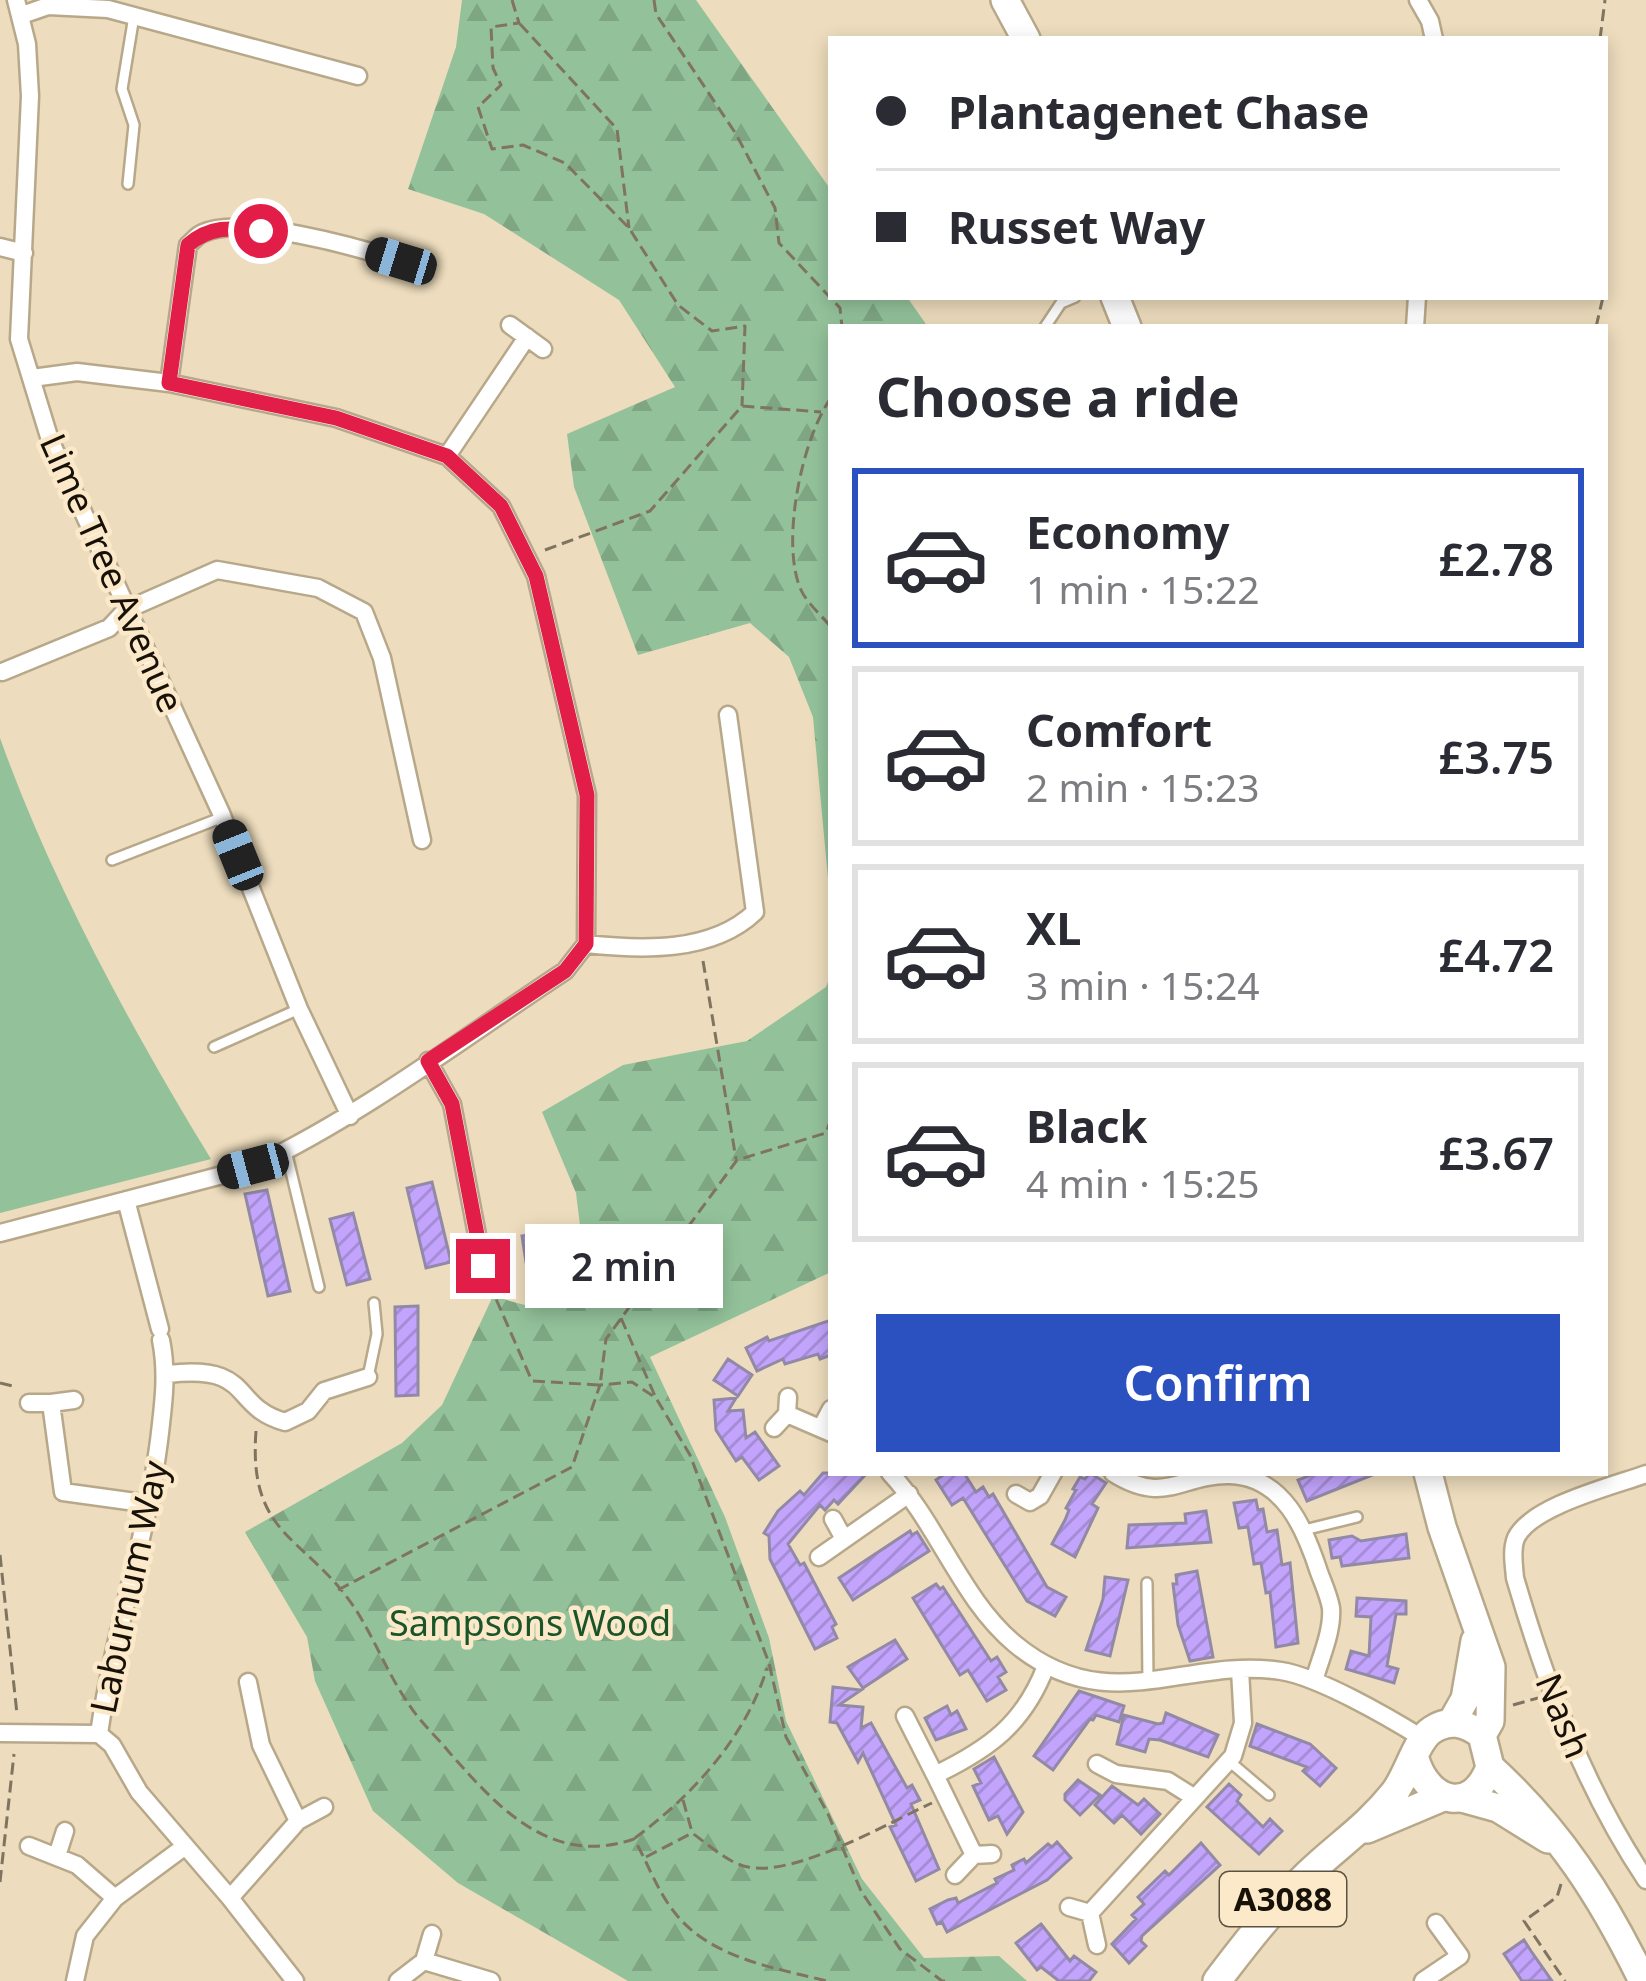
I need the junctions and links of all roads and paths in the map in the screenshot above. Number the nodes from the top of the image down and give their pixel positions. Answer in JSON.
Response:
{"nodes":[{"id":1,"x":512,"y":0,"type":"edge"},
{"id":2,"x":654,"y":0,"type":"edge"},
{"id":3,"x":1005,"y":0,"type":"edge"},
{"id":4,"x":1418,"y":0,"type":"edge"},
{"id":5,"x":1605,"y":0,"type":"edge"},
{"id":6,"x":19,"y":7,"type":"edge"},
{"id":7,"x":134,"y":16,"type":"junction"},
{"id":8,"x":519,"y":23,"type":"junction"},
{"id":9,"x":1024,"y":36,"type":"edge"},
{"id":10,"x":1433,"y":36,"type":"edge"},
{"id":11,"x":1600,"y":36,"type":"edge"},
{"id":12,"x":358,"y":76,"type":"dead end"},
{"id":13,"x":128,"y":184,"type":"dead end"},
{"id":14,"x":628,"y":228,"type":"junction"},
{"id":15,"x":0,"y":247,"type":"edge"},
{"id":16,"x":24,"y":253,"type":"junction"},
{"id":17,"x":401,"y":261,"type":"dead end"},
{"id":18,"x":828,"y":295,"type":"edge"},
{"id":19,"x":1068,"y":300,"type":"edge"},
{"id":20,"x":1047,"y":324,"type":"edge"},
{"id":21,"x":510,"y":325,"type":"dead end"},
{"id":22,"x":526,"y":337,"type":"junction"},
{"id":23,"x":543,"y":349,"type":"dead end"},
{"id":24,"x":32,"y":378,"type":"junction"},
{"id":25,"x":169,"y":383,"type":"junction"},
{"id":26,"x":828,"y":402,"type":"edge"},
{"id":27,"x":742,"y":406,"type":"junction"},
{"id":28,"x":821,"y":412,"type":"junction"},
{"id":29,"x":447,"y":456,"type":"junction"},
{"id":30,"x":526,"y":558,"type":"junction"},
{"id":31,"x":125,"y":610,"type":"junction"},
{"id":32,"x":828,"y":623,"type":"edge"},
{"id":33,"x":2,"y":672,"type":"edge"},
{"id":34,"x":728,"y":715,"type":"dead end"},
{"id":35,"x":223,"y":817,"type":"junction"},
{"id":36,"x":422,"y":840,"type":"dead end"},
{"id":37,"x":112,"y":860,"type":"dead end"},
{"id":38,"x":699,"y":938,"type":"junction"},
{"id":39,"x":586,"y":944,"type":"junction"},
{"id":40,"x":299,"y":1009,"type":"junction"},
{"id":41,"x":214,"y":1047,"type":"dead end"},
{"id":42,"x":428,"y":1061,"type":"junction"},
{"id":43,"x":350,"y":1116,"type":"junction"},
{"id":44,"x":828,"y":1127,"type":"edge"},
{"id":45,"x":286,"y":1151,"type":"junction"},
{"id":46,"x":737,"y":1160,"type":"junction"},
{"id":47,"x":126,"y":1200,"type":"junction"},
{"id":48,"x":0,"y":1233,"type":"edge"},
{"id":49,"x":483,"y":1266,"type":"joint"},
{"id":50,"x":319,"y":1287,"type":"dead end"},
{"id":51,"x":374,"y":1303,"type":"dead end"},
{"id":52,"x":621,"y":1318,"type":"junction"},
{"id":53,"x":168,"y":1374,"type":"junction"},
{"id":54,"x":368,"y":1378,"type":"joint"},
{"id":55,"x":600,"y":1385,"type":"junction"},
{"id":56,"x":656,"y":1398,"type":"junction"},
{"id":57,"x":74,"y":1400,"type":"dead end"},
{"id":58,"x":29,"y":1403,"type":"dead end"},
{"id":59,"x":51,"y":1403,"type":"junction"},
{"id":60,"x":263,"y":1410,"type":"junction"},
{"id":61,"x":774,"y":1429,"type":"dead end"},
{"id":62,"x":826,"y":1430,"type":"edge"},
{"id":63,"x":1646,"y":1474,"type":"edge"},
{"id":64,"x":893,"y":1476,"type":"edge"},
{"id":65,"x":1051,"y":1476,"type":"edge"},
{"id":66,"x":1118,"y":1476,"type":"edge"},
{"id":67,"x":1226,"y":1476,"type":"edge"},
{"id":68,"x":1429,"y":1476,"type":"edge"},
{"id":69,"x":1265,"y":1479,"type":"edge"},
{"id":70,"x":909,"y":1494,"type":"junction"},
{"id":71,"x":150,"y":1504,"type":"junction"},
{"id":72,"x":1026,"y":1505,"type":"dead end"},
{"id":73,"x":1357,"y":1517,"type":"dead end"},
{"id":74,"x":833,"y":1519,"type":"dead end"},
{"id":75,"x":1304,"y":1530,"type":"junction"},
{"id":76,"x":843,"y":1537,"type":"junction"},
{"id":77,"x":0,"y":1555,"type":"edge"},
{"id":78,"x":819,"y":1557,"type":"dead end"},
{"id":79,"x":1147,"y":1582,"type":"dead end"},
{"id":80,"x":338,"y":1589,"type":"junction"},
{"id":81,"x":1474,"y":1622,"type":"junction"},
{"id":82,"x":769,"y":1663,"type":"junction"},
{"id":83,"x":1046,"y":1666,"type":"junction"},
{"id":84,"x":1240,"y":1670,"type":"junction"},
{"id":85,"x":1314,"y":1681,"type":"junction"},
{"id":86,"x":248,"y":1682,"type":"dead end"},
{"id":87,"x":1148,"y":1682,"type":"junction"},
{"id":88,"x":905,"y":1716,"type":"dead end"},
{"id":89,"x":1452,"y":1722,"type":"junction"},
{"id":90,"x":8,"y":1733,"type":"edge"},
{"id":91,"x":99,"y":1734,"type":"junction"},
{"id":92,"x":1482,"y":1735,"type":"junction"},
{"id":93,"x":1419,"y":1748,"type":"junction"},
{"id":94,"x":1229,"y":1761,"type":"junction"},
{"id":95,"x":1097,"y":1764,"type":"dead end"},
{"id":96,"x":935,"y":1775,"type":"junction"},
{"id":97,"x":1468,"y":1788,"type":"junction"},
{"id":98,"x":1269,"y":1795,"type":"dead end"},
{"id":99,"x":946,"y":1797,"type":"junction"},
{"id":100,"x":682,"y":1798,"type":"junction"},
{"id":101,"x":1195,"y":1798,"type":"junction"},
{"id":102,"x":324,"y":1807,"type":"dead end"},
{"id":103,"x":298,"y":1821,"type":"junction"},
{"id":104,"x":1363,"y":1830,"type":"junction"},
{"id":105,"x":65,"y":1831,"type":"dead end"},
{"id":106,"x":692,"y":1833,"type":"junction"},
{"id":107,"x":634,"y":1839,"type":"junction"},
{"id":108,"x":2,"y":1843,"type":"edge"},
{"id":109,"x":842,"y":1845,"type":"junction"},
{"id":110,"x":29,"y":1846,"type":"dead end"},
{"id":111,"x":184,"y":1847,"type":"junction"},
{"id":112,"x":57,"y":1856,"type":"junction"},
{"id":113,"x":645,"y":1858,"type":"junction"},
{"id":114,"x":1586,"y":1874,"type":"junction"},
{"id":115,"x":956,"y":1876,"type":"dead end"},
{"id":116,"x":1646,"y":1880,"type":"edge"},
{"id":117,"x":0,"y":1882,"type":"edge"},
{"id":118,"x":1557,"y":1897,"type":"dead end"},
{"id":119,"x":115,"y":1898,"type":"junction"},
{"id":120,"x":230,"y":1898,"type":"junction"},
{"id":121,"x":1069,"y":1907,"type":"dead end"},
{"id":122,"x":1090,"y":1913,"type":"junction"},
{"id":123,"x":1436,"y":1923,"type":"dead end"},
{"id":124,"x":432,"y":1934,"type":"dead end"},
{"id":125,"x":1097,"y":1945,"type":"dead end"},
{"id":126,"x":424,"y":1961,"type":"junction"},
{"id":127,"x":289,"y":1978,"type":"edge"},
{"id":128,"x":75,"y":1981,"type":"edge"},
{"id":129,"x":398,"y":1981,"type":"edge"},
{"id":130,"x":491,"y":1981,"type":"edge"},
{"id":131,"x":827,"y":1981,"type":"edge"},
{"id":132,"x":949,"y":1981,"type":"edge"},
{"id":133,"x":1216,"y":1981,"type":"edge"},
{"id":134,"x":1423,"y":1981,"type":"edge"},
{"id":135,"x":1565,"y":1981,"type":"edge"},
{"id":136,"x":1643,"y":1981,"type":"edge"}],
"edges":[{"from":1,"to":8,"type":"path"},
{"from":2,"to":18,"type":"path"},
{"from":3,"to":9,"type":"main road"},
{"from":4,"to":10,"type":"street"},
{"from":5,"to":11,"type":"path"},
{"from":6,"to":7,"type":"street"},
{"from":6,"to":16,"type":"street","name":"Lime Tree Avenue"},
{"from":7,"to":12,"type":"street"},
{"from":7,"to":13,"type":"lane"},
{"from":8,"to":14,"type":"path"},
{"from":8,"to":14,"type":"path"},
{"from":14,"to":27,"type":"path"},
{"from":15,"to":16,"type":"street"},
{"from":16,"to":24,"type":"street","name":"Lime Tree Avenue"},
{"from":17,"to":25,"type":"street"},
{"from":19,"to":20,"type":"lane"},
{"from":21,"to":22,"type":"street"},
{"from":22,"to":23,"type":"street"},
{"from":22,"to":29,"type":"street"},
{"from":24,"to":25,"type":"street"},
{"from":24,"to":31,"type":"street","name":"Lime Tree Avenue"},
{"from":25,"to":29,"type":"street"},
{"from":26,"to":28,"type":"path"},
{"from":27,"to":28,"type":"path"},
{"from":27,"to":30,"type":"path"},
{"from":28,"to":32,"type":"path"},
{"from":29,"to":30,"type":"street"},
{"from":30,"to":39,"type":"street"},
{"from":31,"to":33,"type":"street"},
{"from":31,"to":35,"type":"street","name":"Lime Tree Avenue"},
{"from":31,"to":36,"type":"street"},
{"from":34,"to":38,"type":"street"},
{"from":35,"to":37,"type":"lane"},
{"from":35,"to":40,"type":"street","name":"Lime Tree Avenue"},
{"from":38,"to":39,"type":"street"},
{"from":38,"to":46,"type":"path"},
{"from":39,"to":42,"type":"street"},
{"from":40,"to":41,"type":"lane"},
{"from":40,"to":43,"type":"street","name":"Lime Tree Avenue"},
{"from":42,"to":43,"type":"street"},
{"from":42,"to":49,"type":"street"},
{"from":43,"to":45,"type":"street"},
{"from":44,"to":46,"type":"path"},
{"from":45,"to":47,"type":"street"},
{"from":45,"to":50,"type":"lane"},
{"from":46,"to":52,"type":"path"},
{"from":47,"to":48,"type":"street"},
{"from":47,"to":53,"type":"street","name":"Laburnum Way"},
{"from":49,"to":55,"type":"path"},
{"from":51,"to":54,"type":"lane"},
{"from":52,"to":55,"type":"path"},
{"from":52,"to":56,"type":"path"},
{"from":53,"to":60,"type":"street"},
{"from":53,"to":71,"type":"street","name":"Laburnum Way"},
{"from":54,"to":60,"type":"street"},
{"from":55,"to":56,"type":"path"},
{"from":55,"to":80,"type":"path"},
{"from":56,"to":82,"type":"path"},
{"from":57,"to":59,"type":"street"},
{"from":58,"to":59,"type":"street"},
{"from":59,"to":71,"type":"street"},
{"from":60,"to":80,"type":"path"},
{"from":61,"to":62,"type":"street"},
{"from":63,"to":116,"type":"street","name":"Nash"},
{"from":64,"to":70,"type":"street"},
{"from":65,"to":72,"type":"street"},
{"from":66,"to":67,"type":"street"},
{"from":68,"to":81,"type":"main road"},
{"from":69,"to":75,"type":"street"},
{"from":70,"to":76,"type":"street"},
{"from":70,"to":83,"type":"street"},
{"from":71,"to":91,"type":"street","name":"Laburnum Way"},
{"from":73,"to":75,"type":"lane"},
{"from":74,"to":76,"type":"street"},
{"from":75,"to":85,"type":"street"},
{"from":76,"to":78,"type":"street"},
{"from":77,"to":90,"type":"path"},
{"from":79,"to":87,"type":"lane"},
{"from":80,"to":107,"type":"path"},
{"from":81,"to":89,"type":"main road"},
{"from":81,"to":92,"type":"main road"},
{"from":82,"to":100,"type":"path"},
{"from":82,"to":109,"type":"path"},
{"from":83,"to":87,"type":"street"},
{"from":83,"to":96,"type":"street"},
{"from":84,"to":85,"type":"street"},
{"from":84,"to":87,"type":"street"},
{"from":84,"to":94,"type":"street"},
{"from":85,"to":93,"type":"street"},
{"from":86,"to":103,"type":"street"},
{"from":88,"to":96,"type":"street"},
{"from":89,"to":92,"type":"main road"},
{"from":89,"to":93,"type":"main road"},
{"from":90,"to":91,"type":"street"},
{"from":90,"to":108,"type":"path"},
{"from":91,"to":111,"type":"street","name":"Laburnum Way"},
{"from":92,"to":97,"type":"main road"},
{"from":93,"to":97,"type":"main road"},
{"from":93,"to":104,"type":"main road"},
{"from":94,"to":98,"type":"lane"},
{"from":94,"to":101,"type":"street"},
{"from":95,"to":101,"type":"street"},
{"from":96,"to":99,"type":"street"},
{"from":97,"to":104,"type":"main road"},
{"from":97,"to":114,"type":"main road"},
{"from":97,"to":114,"type":"main road"},
{"from":99,"to":109,"type":"path"},
{"from":99,"to":115,"type":"street"},
{"from":100,"to":106,"type":"path"},
{"from":100,"to":107,"type":"path"},
{"from":101,"to":122,"type":"street"},
{"from":102,"to":103,"type":"street"},
{"from":103,"to":120,"type":"street"},
{"from":104,"to":133,"type":"main road","number":"A3088"},
{"from":105,"to":112,"type":"street"},
{"from":106,"to":109,"type":"path"},
{"from":106,"to":113,"type":"path"},
{"from":107,"to":113,"type":"path"},
{"from":108,"to":117,"type":"path"},
{"from":109,"to":132,"type":"path"},
{"from":110,"to":112,"type":"street"},
{"from":111,"to":119,"type":"street"},
{"from":111,"to":120,"type":"street","name":"Laburnum Way"},
{"from":112,"to":119,"type":"street"},
{"from":113,"to":131,"type":"path"},
{"from":114,"to":136,"type":"main road"},
{"from":118,"to":135,"type":"path"},
{"from":119,"to":128,"type":"street"},
{"from":120,"to":127,"type":"street","name":"Laburnum Way"},
{"from":121,"to":122,"type":"street"},
{"from":122,"to":125,"type":"street"},
{"from":123,"to":134,"type":"street"},
{"from":124,"to":126,"type":"street"},
{"from":126,"to":129,"type":"street"},
{"from":126,"to":130,"type":"street"}]}
